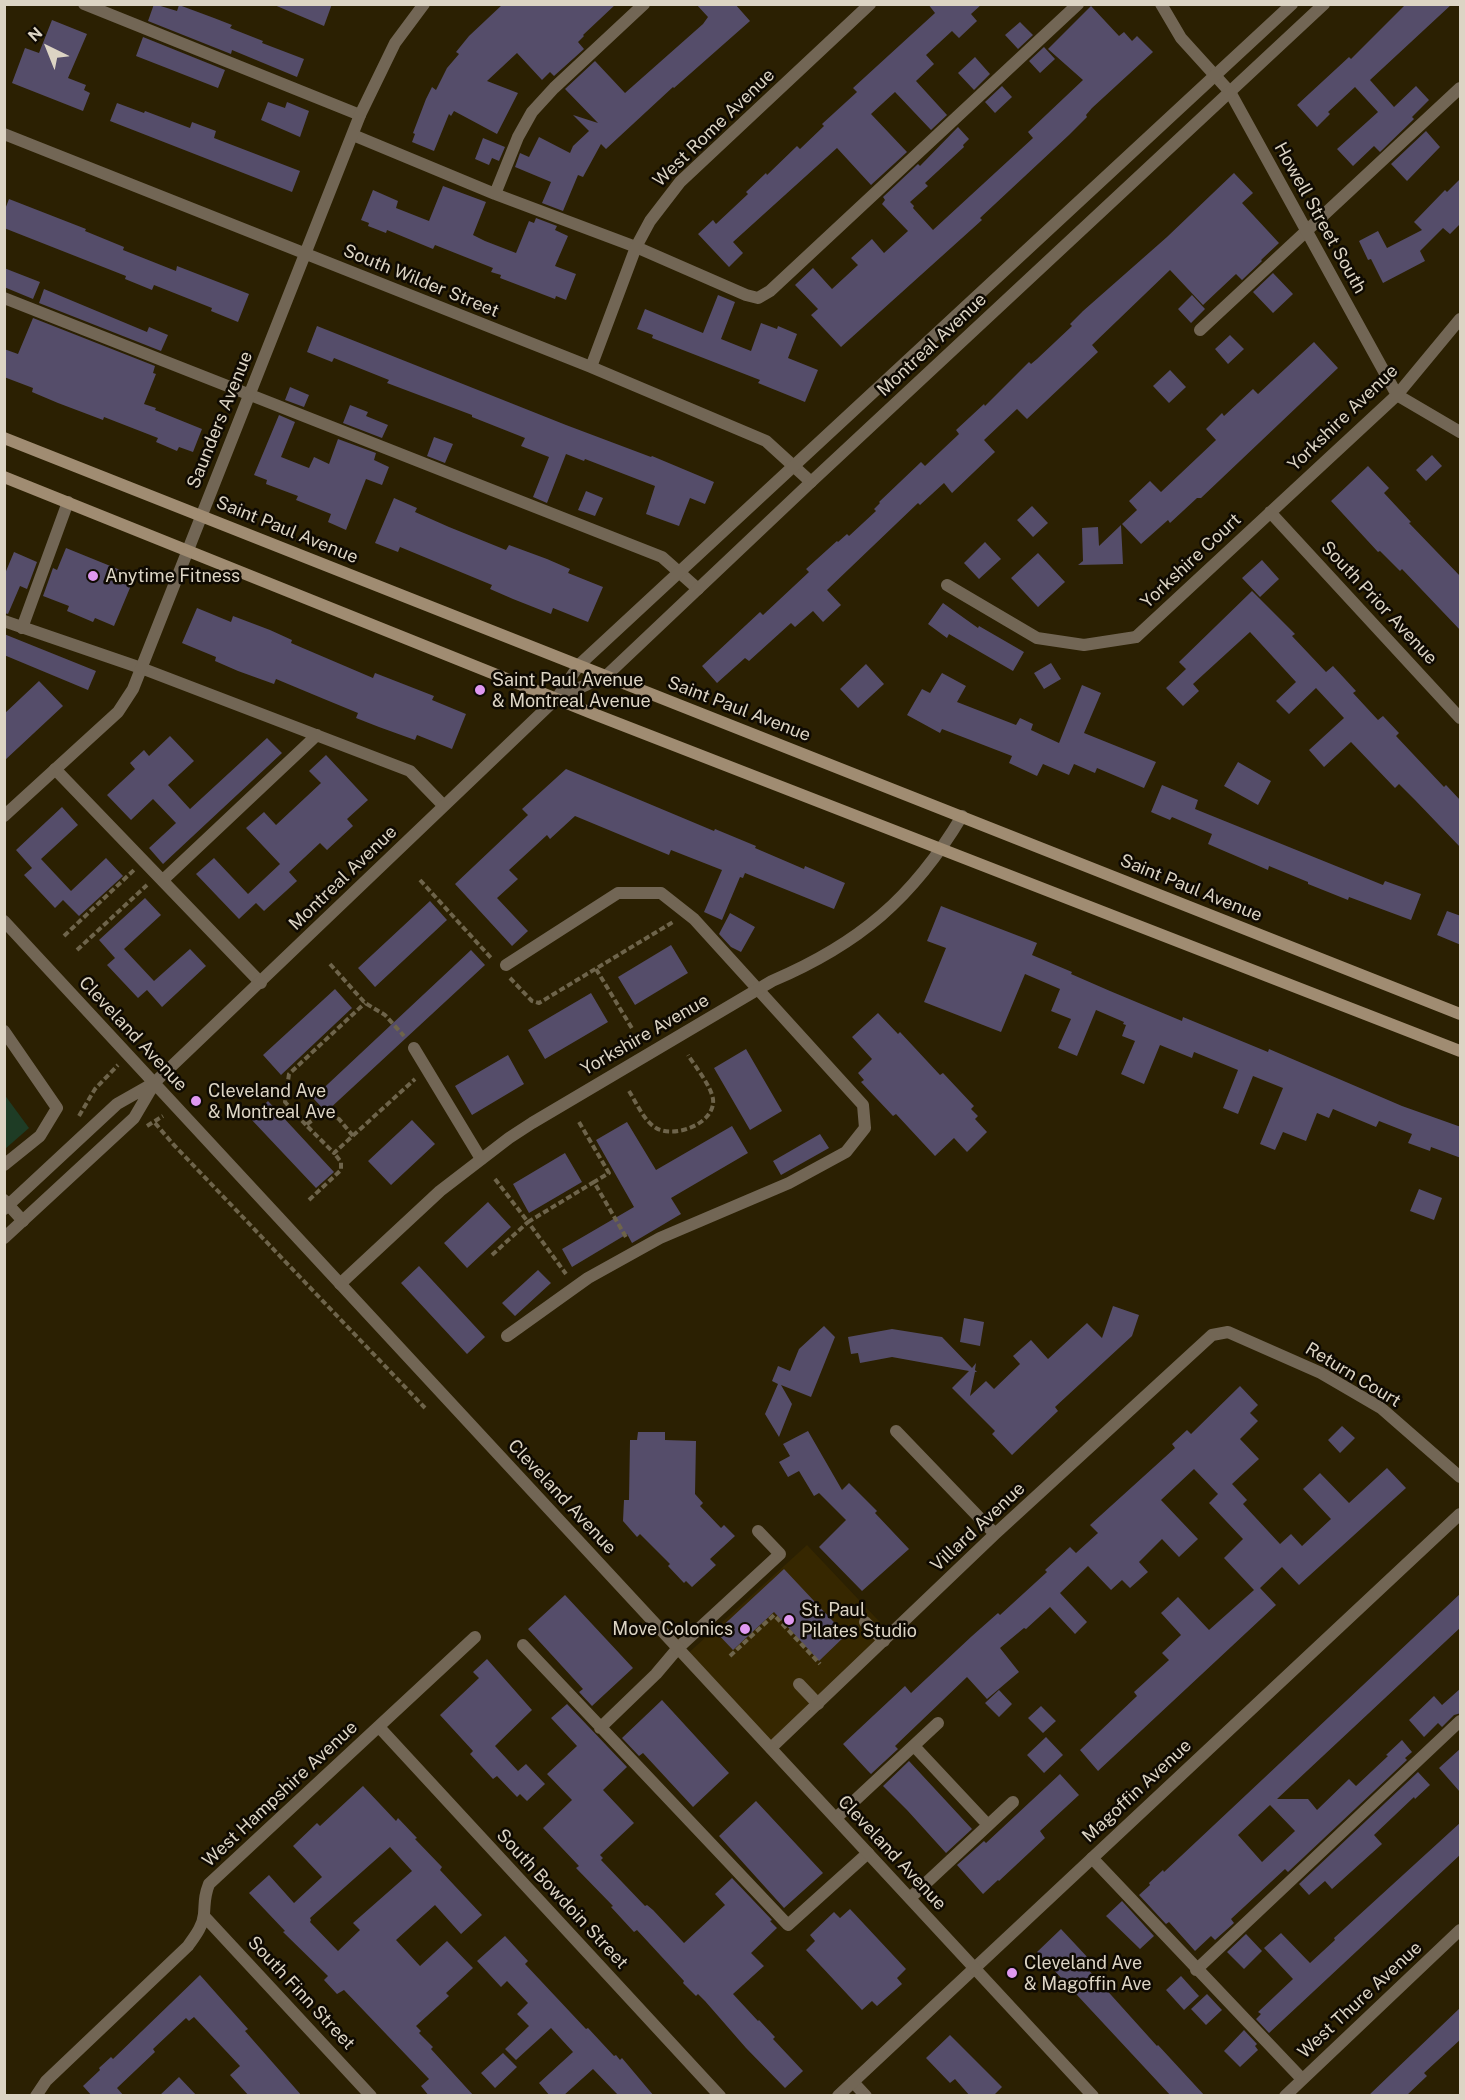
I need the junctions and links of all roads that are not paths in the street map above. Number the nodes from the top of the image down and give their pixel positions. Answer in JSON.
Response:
{"nodes":[{"id":1,"x":84,"y":4,"type":"edge"},
{"id":2,"x":424,"y":4,"type":"edge"},
{"id":3,"x":644,"y":4,"type":"edge"},
{"id":4,"x":870,"y":4,"type":"edge"},
{"id":5,"x":1078,"y":4,"type":"edge"},
{"id":6,"x":1161,"y":4,"type":"edge"},
{"id":7,"x":1292,"y":4,"type":"edge"},
{"id":8,"x":1324,"y":4,"type":"edge"},
{"id":9,"x":1216,"y":75,"type":"junction"},
{"id":10,"x":1461,"y":88,"type":"edge"},
{"id":11,"x":1230,"y":93,"type":"junction"},
{"id":12,"x":360,"y":115,"type":"junction"},
{"id":13,"x":4,"y":134,"type":"edge"},
{"id":14,"x":353,"y":135,"type":"junction"},
{"id":15,"x":495,"y":194,"type":"junction"},
{"id":16,"x":1307,"y":232,"type":"junction"},
{"id":17,"x":636,"y":247,"type":"junction"},
{"id":18,"x":304,"y":254,"type":"junction"},
{"id":19,"x":4,"y":298,"type":"edge"},
{"id":20,"x":1461,"y":319,"type":"edge"},
{"id":21,"x":1200,"y":330,"type":"dead end"},
{"id":22,"x":591,"y":368,"type":"junction"},
{"id":23,"x":249,"y":394,"type":"junction"},
{"id":24,"x":1397,"y":395,"type":"junction"},
{"id":25,"x":1461,"y":432,"type":"edge"},
{"id":26,"x":4,"y":438,"type":"edge"},
{"id":27,"x":795,"y":465,"type":"junction"},
{"id":28,"x":4,"y":477,"type":"edge"},
{"id":29,"x":811,"y":482,"type":"junction"},
{"id":30,"x":68,"y":502,"type":"junction"},
{"id":31,"x":1270,"y":512,"type":"junction"},
{"id":32,"x":201,"y":515,"type":"junction"},
{"id":33,"x":187,"y":550,"type":"junction"},
{"id":34,"x":680,"y":572,"type":"junction"},
{"id":35,"x":947,"y":585,"type":"dead end"},
{"id":36,"x":698,"y":590,"type":"junction"},
{"id":37,"x":4,"y":621,"type":"edge"},
{"id":38,"x":22,"y":628,"type":"junction"},
{"id":39,"x":579,"y":665,"type":"junction"},
{"id":40,"x":141,"y":668,"type":"junction"},
{"id":41,"x":606,"y":676,"type":"junction"},
{"id":42,"x":557,"y":698,"type":"junction"},
{"id":43,"x":1461,"y":718,"type":"edge"},
{"id":44,"x":317,"y":735,"type":"junction"},
{"id":45,"x":55,"y":769,"type":"junction"},
{"id":46,"x":443,"y":805,"type":"junction"},
{"id":47,"x":4,"y":816,"type":"edge"},
{"id":48,"x":962,"y":816,"type":"junction"},
{"id":49,"x":942,"y":849,"type":"junction"},
{"id":50,"x":161,"y":877,"type":"junction"},
{"id":51,"x":4,"y":921,"type":"edge"},
{"id":52,"x":503,"y":967,"type":"road end"},
{"id":53,"x":261,"y":983,"type":"junction"},
{"id":54,"x":758,"y":990,"type":"junction"},
{"id":55,"x":1461,"y":1014,"type":"edge"},
{"id":56,"x":4,"y":1031,"type":"edge"},
{"id":57,"x":414,"y":1048,"type":"road end"},
{"id":58,"x":1461,"y":1051,"type":"edge"},
{"id":59,"x":154,"y":1083,"type":"junction"},
{"id":60,"x":482,"y":1159,"type":"junction"},
{"id":61,"x":4,"y":1165,"type":"edge"},
{"id":62,"x":6,"y":1205,"type":"edge"},
{"id":63,"x":23,"y":1221,"type":"junction"},
{"id":64,"x":4,"y":1238,"type":"edge"},
{"id":65,"x":340,"y":1284,"type":"junction"},
{"id":66,"x":1212,"y":1335,"type":"joint"},
{"id":67,"x":507,"y":1336,"type":"dead end"},
{"id":68,"x":896,"y":1431,"type":"dead end"},
{"id":69,"x":1461,"y":1477,"type":"edge"},
{"id":70,"x":1461,"y":1514,"type":"edge"},
{"id":71,"x":758,"y":1531,"type":"dead end"},
{"id":72,"x":995,"y":1534,"type":"junction"},
{"id":73,"x":865,"y":1622,"type":"dead end"},
{"id":74,"x":475,"y":1637,"type":"dead end"},
{"id":75,"x":884,"y":1641,"type":"junction"},
{"id":76,"x":523,"y":1645,"type":"dead end"},
{"id":77,"x":678,"y":1648,"type":"junction"},
{"id":78,"x":799,"y":1684,"type":"dead end"},
{"id":79,"x":818,"y":1704,"type":"junction"},
{"id":80,"x":1461,"y":1721,"type":"edge"},
{"id":81,"x":938,"y":1723,"type":"dead end"},
{"id":82,"x":379,"y":1727,"type":"junction"},
{"id":83,"x":600,"y":1728,"type":"junction"},
{"id":84,"x":914,"y":1746,"type":"junction"},
{"id":85,"x":771,"y":1748,"type":"junction"},
{"id":86,"x":1013,"y":1802,"type":"dead end"},
{"id":87,"x":836,"y":1818,"type":"junction"},
{"id":88,"x":988,"y":1826,"type":"junction"},
{"id":89,"x":868,"y":1853,"type":"junction"},
{"id":90,"x":1092,"y":1858,"type":"junction"},
{"id":91,"x":910,"y":1898,"type":"junction"},
{"id":92,"x":204,"y":1916,"type":"junction"},
{"id":93,"x":1461,"y":1930,"type":"edge"},
{"id":94,"x":974,"y":1968,"type":"junction"},
{"id":95,"x":1196,"y":1970,"type":"junction"},
{"id":96,"x":1302,"y":2079,"type":"junction"},
{"id":97,"x":853,"y":2082,"type":"junction"},
{"id":98,"x":36,"y":2096,"type":"edge"},
{"id":99,"x":371,"y":2096,"type":"edge"},
{"id":100,"x":720,"y":2096,"type":"edge"},
{"id":101,"x":838,"y":2096,"type":"edge"},
{"id":102,"x":866,"y":2096,"type":"edge"},
{"id":103,"x":1093,"y":2096,"type":"edge"},
{"id":104,"x":1285,"y":2096,"type":"edge"}],
"edges":[{"from":1,"to":12,"type":"street"},
{"from":2,"to":12,"type":"street","name":"Saunders Avenue"},
{"from":3,"to":15,"type":"street"},
{"from":4,"to":17,"type":"street","name":"West Rome Avenue"},
{"from":5,"to":17,"type":"street"},
{"from":6,"to":9,"type":"street","name":"Howell Street South"},
{"from":7,"to":9,"type":"street","name":"Montreal Avenue"},
{"from":8,"to":11,"type":"street","name":"Montreal Avenue"},
{"from":9,"to":11,"type":"street","name":"Howell Street South"},
{"from":9,"to":27,"type":"street","name":"Montreal Avenue"},
{"from":10,"to":16,"type":"street"},
{"from":11,"to":16,"type":"street","name":"Howell Street South"},
{"from":11,"to":29,"type":"street","name":"Montreal Avenue"},
{"from":12,"to":14,"type":"street","name":"Saunders Avenue"},
{"from":13,"to":18,"type":"street","name":"South Wilder Street"},
{"from":14,"to":15,"type":"street"},
{"from":14,"to":18,"type":"street","name":"Saunders Avenue"},
{"from":15,"to":17,"type":"street"},
{"from":16,"to":21,"type":"street"},
{"from":16,"to":24,"type":"street","name":"Howell Street South"},
{"from":17,"to":22,"type":"street","name":"West Rome Avenue"},
{"from":18,"to":22,"type":"street","name":"South Wilder Street"},
{"from":18,"to":23,"type":"street","name":"Saunders Avenue"},
{"from":19,"to":23,"type":"street"},
{"from":20,"to":24,"type":"street","name":"Yorkshire Avenue"},
{"from":22,"to":27,"type":"street","name":"South Wilder Street"},
{"from":23,"to":32,"type":"street","name":"Saunders Avenue"},
{"from":23,"to":34,"type":"street"},
{"from":24,"to":25,"type":"street"},
{"from":24,"to":31,"type":"street","name":"Yorkshire Avenue"},
{"from":26,"to":32,"type":"main road","name":"Saint Paul Avenue"},
{"from":27,"to":29,"type":"street","name":"South Wilder Street"},
{"from":27,"to":34,"type":"street","name":"Montreal Avenue"},
{"from":28,"to":30,"type":"main road"},
{"from":29,"to":36,"type":"street","name":"Montreal Avenue"},
{"from":30,"to":33,"type":"main road"},
{"from":30,"to":38,"type":"street"},
{"from":31,"to":35,"type":"street","name":"Yorkshire Court"},
{"from":31,"to":43,"type":"street","name":"South Prior Avenue"},
{"from":32,"to":33,"type":"street","name":"Saunders Avenue"},
{"from":32,"to":39,"type":"main road","name":"Saint Paul Avenue"},
{"from":33,"to":40,"type":"street","name":"Saunders Avenue"},
{"from":33,"to":42,"type":"main road"},
{"from":34,"to":36,"type":"street"},
{"from":34,"to":39,"type":"street","name":"Montreal Avenue"},
{"from":36,"to":41,"type":"street","name":"Montreal Avenue"},
{"from":37,"to":38,"type":"street"},
{"from":38,"to":40,"type":"street"},
{"from":39,"to":41,"type":"main road","name":"Saint Paul Avenue"},
{"from":39,"to":42,"type":"street","name":"Montreal Avenue"},
{"from":40,"to":44,"type":"street"},
{"from":40,"to":45,"type":"street","name":"Saunders Avenue"},
{"from":41,"to":42,"type":"street","name":"Montreal Avenue"},
{"from":41,"to":48,"type":"main road","name":"Saint Paul Avenue"},
{"from":42,"to":46,"type":"street","name":"Montreal Avenue"},
{"from":42,"to":49,"type":"main road"},
{"from":44,"to":46,"type":"street"},
{"from":44,"to":50,"type":"street"},
{"from":45,"to":47,"type":"street","name":"Saunders Avenue"},
{"from":45,"to":50,"type":"street"},
{"from":46,"to":53,"type":"street","name":"Montreal Avenue"},
{"from":48,"to":49,"type":"street","name":"Yorkshire Avenue"},
{"from":48,"to":55,"type":"main road","name":"Saint Paul Avenue"},
{"from":49,"to":54,"type":"street","name":"Yorkshire Avenue"},
{"from":49,"to":58,"type":"main road"},
{"from":50,"to":53,"type":"street"},
{"from":51,"to":59,"type":"street","name":"Cleveland Avenue"},
{"from":52,"to":54,"type":"street"},
{"from":53,"to":59,"type":"street","name":"Montreal Avenue"},
{"from":54,"to":60,"type":"street","name":"Yorkshire Avenue"},
{"from":54,"to":67,"type":"street"},
{"from":56,"to":61,"type":"street"},
{"from":57,"to":60,"type":"street"},
{"from":59,"to":62,"type":"street","name":"Montreal Avenue"},
{"from":59,"to":63,"type":"street","name":"Montreal Avenue"},
{"from":59,"to":65,"type":"street","name":"Cleveland Avenue"},
{"from":60,"to":65,"type":"street","name":"Yorkshire Avenue"},
{"from":62,"to":63,"type":"street"},
{"from":63,"to":64,"type":"street","name":"Montreal Avenue"},
{"from":65,"to":77,"type":"street","name":"Cleveland Avenue"},
{"from":66,"to":69,"type":"street","name":"Return Court"},
{"from":66,"to":72,"type":"street","name":"Villard Avenue"},
{"from":68,"to":72,"type":"street"},
{"from":70,"to":90,"type":"street","name":"Magoffin Avenue"},
{"from":71,"to":77,"type":"street"},
{"from":72,"to":75,"type":"street","name":"Villard Avenue"},
{"from":73,"to":75,"type":"street"},
{"from":74,"to":82,"type":"street","name":"West Hampshire Avenue"},
{"from":75,"to":79,"type":"street","name":"Villard Avenue"},
{"from":76,"to":83,"type":"street"},
{"from":77,"to":83,"type":"street"},
{"from":77,"to":85,"type":"street","name":"Cleveland Avenue"},
{"from":78,"to":79,"type":"street"},
{"from":79,"to":85,"type":"street","name":"Villard Avenue"},
{"from":80,"to":95,"type":"street"},
{"from":81,"to":84,"type":"street"},
{"from":82,"to":92,"type":"street","name":"West Hampshire Avenue"},
{"from":82,"to":100,"type":"street","name":"South Bowdoin Street"},
{"from":83,"to":89,"type":"street"},
{"from":84,"to":87,"type":"street"},
{"from":84,"to":88,"type":"street"},
{"from":85,"to":87,"type":"street","name":"Cleveland Avenue"},
{"from":86,"to":88,"type":"street"},
{"from":87,"to":89,"type":"street","name":"Cleveland Avenue"},
{"from":88,"to":91,"type":"street"},
{"from":89,"to":91,"type":"street","name":"Cleveland Avenue"},
{"from":90,"to":94,"type":"street","name":"Magoffin Avenue"},
{"from":90,"to":95,"type":"street"},
{"from":91,"to":94,"type":"street","name":"Cleveland Avenue"},
{"from":92,"to":98,"type":"street","name":"West Hampshire Avenue"},
{"from":92,"to":99,"type":"street","name":"South Finn Street"},
{"from":93,"to":96,"type":"street","name":"West Thure Avenue"},
{"from":94,"to":97,"type":"street","name":"Magoffin Avenue"},
{"from":94,"to":103,"type":"street","name":"Cleveland Avenue"},
{"from":95,"to":96,"type":"street"},
{"from":96,"to":104,"type":"street","name":"West Thure Avenue"},
{"from":97,"to":101,"type":"street","name":"Magoffin Avenue"},
{"from":97,"to":102,"type":"street"}]}
